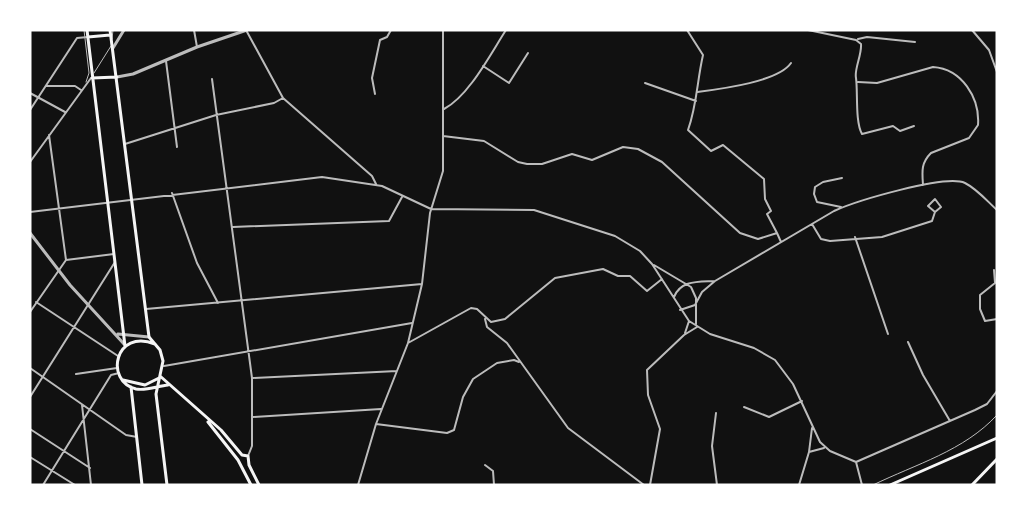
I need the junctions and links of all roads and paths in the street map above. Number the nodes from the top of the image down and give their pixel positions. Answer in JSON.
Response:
{"nodes":[{"id":1,"x":85,"y":30,"type":"edge"},
{"id":2,"x":124,"y":30,"type":"edge"},
{"id":3,"x":194,"y":30,"type":"edge"},
{"id":4,"x":246,"y":30,"type":"edge"},
{"id":5,"x":391,"y":30,"type":"edge"},
{"id":6,"x":443,"y":30,"type":"edge"},
{"id":7,"x":506,"y":30,"type":"edge"},
{"id":8,"x":687,"y":30,"type":"edge"},
{"id":9,"x":808,"y":30,"type":"edge"},
{"id":10,"x":838,"y":30,"type":"edge"},
{"id":11,"x":972,"y":30,"type":"edge"},
{"id":12,"x":113,"y":31,"type":"edge"},
{"id":13,"x":834,"y":36,"type":"junction"},
{"id":14,"x":86,"y":37,"type":"junction"},
{"id":15,"x":856,"y":40,"type":"junction"},
{"id":16,"x":112,"y":42,"type":"junction"},
{"id":17,"x":915,"y":42,"type":"dead end"},
{"id":18,"x":196,"y":47,"type":"junction"},
{"id":19,"x":113,"y":48,"type":"junction"},
{"id":20,"x":528,"y":53,"type":"dead end"},
{"id":21,"x":166,"y":60,"type":"junction"},
{"id":22,"x":791,"y":63,"type":"dead end"},
{"id":23,"x":483,"y":66,"type":"junction"},
{"id":24,"x":997,"y":72,"type":"edge"},
{"id":25,"x":90,"y":77,"type":"junction"},
{"id":26,"x":117,"y":77,"type":"junction"},
{"id":27,"x":212,"y":79,"type":"dead end"},
{"id":28,"x":858,"y":82,"type":"junction"},
{"id":29,"x":645,"y":83,"type":"dead end"},
{"id":30,"x":47,"y":86,"type":"junction"},
{"id":31,"x":81,"y":90,"type":"junction"},
{"id":32,"x":697,"y":92,"type":"junction"},
{"id":33,"x":30,"y":93,"type":"edge"},
{"id":34,"x":375,"y":94,"type":"dead end"},
{"id":35,"x":39,"y":98,"type":"junction"},
{"id":36,"x":284,"y":98,"type":"junction"},
{"id":37,"x":696,"y":101,"type":"junction"},
{"id":38,"x":444,"y":109,"type":"junction"},
{"id":39,"x":30,"y":110,"type":"edge"},
{"id":40,"x":65,"y":112,"type":"junction"},
{"id":41,"x":216,"y":115,"type":"junction"},
{"id":42,"x":914,"y":126,"type":"dead end"},
{"id":43,"x":174,"y":128,"type":"junction"},
{"id":44,"x":49,"y":135,"type":"junction"},
{"id":45,"x":443,"y":136,"type":"junction"},
{"id":46,"x":125,"y":144,"type":"junction"},
{"id":47,"x":177,"y":147,"type":"dead end"},
{"id":48,"x":30,"y":162,"type":"edge"},
{"id":49,"x":842,"y":178,"type":"dead end"},
{"id":50,"x":375,"y":184,"type":"junction"},
{"id":51,"x":923,"y":185,"type":"junction"},
{"id":52,"x":225,"y":188,"type":"junction"},
{"id":53,"x":172,"y":194,"type":"junction"},
{"id":54,"x":403,"y":197,"type":"junction"},
{"id":55,"x":132,"y":199,"type":"junction"},
{"id":56,"x":108,"y":202,"type":"junction"},
{"id":57,"x":842,"y":207,"type":"junction"},
{"id":58,"x":59,"y":208,"type":"junction"},
{"id":59,"x":431,"y":209,"type":"junction"},
{"id":60,"x":997,"y":210,"type":"edge"},
{"id":61,"x":30,"y":212,"type":"edge"},
{"id":62,"x":935,"y":212,"type":"junction"},
{"id":63,"x":812,"y":224,"type":"junction"},
{"id":64,"x":233,"y":227,"type":"junction"},
{"id":65,"x":30,"y":232,"type":"edge"},
{"id":66,"x":777,"y":233,"type":"junction"},
{"id":67,"x":855,"y":237,"type":"junction"},
{"id":68,"x":781,"y":242,"type":"junction"},
{"id":69,"x":114,"y":254,"type":"junction"},
{"id":70,"x":66,"y":260,"type":"junction"},
{"id":71,"x":115,"y":262,"type":"junction"},
{"id":72,"x":652,"y":264,"type":"junction"},
{"id":73,"x":58,"y":269,"type":"junction"},
{"id":74,"x":994,"y":270,"type":"dead end"},
{"id":75,"x":662,"y":279,"type":"junction"},
{"id":76,"x":715,"y":281,"type":"junction"},
{"id":77,"x":686,"y":283,"type":"junction"},
{"id":78,"x":422,"y":284,"type":"junction"},
{"id":79,"x":673,"y":299,"type":"junction"},
{"id":80,"x":241,"y":300,"type":"junction"},
{"id":81,"x":36,"y":302,"type":"junction"},
{"id":82,"x":218,"y":303,"type":"junction"},
{"id":83,"x":88,"y":305,"type":"junction"},
{"id":84,"x":695,"y":305,"type":"junction"},
{"id":85,"x":146,"y":309,"type":"junction"},
{"id":86,"x":680,"y":310,"type":"junction"},
{"id":87,"x":30,"y":312,"type":"edge"},
{"id":88,"x":485,"y":317,"type":"junction"},
{"id":89,"x":997,"y":319,"type":"edge"},
{"id":90,"x":689,"y":321,"type":"junction"},
{"id":91,"x":413,"y":322,"type":"junction"},
{"id":92,"x":74,"y":327,"type":"junction"},
{"id":93,"x":697,"y":327,"type":"junction"},
{"id":94,"x":116,"y":333,"type":"junction"},
{"id":95,"x":684,"y":334,"type":"junction"},
{"id":96,"x":888,"y":334,"type":"dead end"},
{"id":97,"x":123,"y":336,"type":"junction"},
{"id":98,"x":149,"y":337,"type":"junction"},
{"id":99,"x":908,"y":342,"type":"dead end"},
{"id":100,"x":408,"y":343,"type":"junction"},
{"id":101,"x":156,"y":345,"type":"junction"},
{"id":102,"x":125,"y":346,"type":"junction"},
{"id":103,"x":248,"y":352,"type":"junction"},
{"id":104,"x":118,"y":356,"type":"junction"},
{"id":105,"x":519,"y":362,"type":"junction"},
{"id":106,"x":164,"y":366,"type":"junction"},
{"id":107,"x":30,"y":368,"type":"edge"},
{"id":108,"x":117,"y":368,"type":"junction"},
{"id":109,"x":397,"y":371,"type":"junction"},
{"id":110,"x":119,"y":373,"type":"junction"},
{"id":111,"x":76,"y":374,"type":"dead end"},
{"id":112,"x":160,"y":376,"type":"junction"},
{"id":113,"x":42,"y":377,"type":"junction"},
{"id":114,"x":252,"y":378,"type":"junction"},
{"id":115,"x":123,"y":380,"type":"junction"},
{"id":116,"x":168,"y":386,"type":"junction"},
{"id":117,"x":131,"y":387,"type":"junction"},
{"id":118,"x":158,"y":387,"type":"junction"},
{"id":119,"x":997,"y":391,"type":"edge"},
{"id":120,"x":30,"y":397,"type":"edge"},
{"id":121,"x":802,"y":402,"type":"junction"},
{"id":122,"x":82,"y":405,"type":"junction"},
{"id":123,"x":744,"y":407,"type":"dead end"},
{"id":124,"x":381,"y":409,"type":"junction"},
{"id":125,"x":90,"y":411,"type":"junction"},
{"id":126,"x":716,"y":413,"type":"dead end"},
{"id":127,"x":997,"y":415,"type":"edge"},
{"id":128,"x":253,"y":417,"type":"junction"},
{"id":129,"x":205,"y":418,"type":"junction"},
{"id":130,"x":950,"y":421,"type":"junction"},
{"id":131,"x":83,"y":422,"type":"junction"},
{"id":132,"x":375,"y":424,"type":"junction"},
{"id":133,"x":812,"y":428,"type":"junction"},
{"id":134,"x":30,"y":429,"type":"edge"},
{"id":135,"x":137,"y":438,"type":"junction"},
{"id":136,"x":997,"y":438,"type":"edge"},
{"id":137,"x":825,"y":448,"type":"junction"},
{"id":138,"x":64,"y":450,"type":"junction"},
{"id":139,"x":809,"y":452,"type":"junction"},
{"id":140,"x":242,"y":455,"type":"junction"},
{"id":141,"x":248,"y":456,"type":"junction"},
{"id":142,"x":30,"y":457,"type":"edge"},
{"id":143,"x":997,"y":459,"type":"edge"},
{"id":144,"x":238,"y":460,"type":"junction"},
{"id":145,"x":856,"y":462,"type":"junction"},
{"id":146,"x":249,"y":465,"type":"junction"},
{"id":147,"x":485,"y":465,"type":"dead end"},
{"id":148,"x":242,"y":467,"type":"junction"},
{"id":149,"x":90,"y":468,"type":"junction"},
{"id":150,"x":52,"y":471,"type":"junction"},
{"id":151,"x":43,"y":485,"type":"edge"},
{"id":152,"x":75,"y":485,"type":"edge"},
{"id":153,"x":91,"y":485,"type":"edge"},
{"id":154,"x":142,"y":485,"type":"edge"},
{"id":155,"x":167,"y":485,"type":"edge"},
{"id":156,"x":251,"y":485,"type":"edge"},
{"id":157,"x":259,"y":485,"type":"edge"},
{"id":158,"x":358,"y":485,"type":"edge"},
{"id":159,"x":494,"y":485,"type":"edge"},
{"id":160,"x":644,"y":485,"type":"edge"},
{"id":161,"x":650,"y":485,"type":"edge"},
{"id":162,"x":717,"y":485,"type":"edge"},
{"id":163,"x":799,"y":485,"type":"edge"},
{"id":164,"x":862,"y":485,"type":"edge"},
{"id":165,"x":873,"y":485,"type":"edge"},
{"id":166,"x":890,"y":485,"type":"edge"},
{"id":167,"x":972,"y":485,"type":"edge"}],
"edges":[{"from":1,"to":14,"type":"main road"},
{"from":2,"to":19,"type":"street"},
{"from":3,"to":18,"type":"street"},
{"from":4,"to":18,"type":"street"},
{"from":4,"to":36,"type":"street"},
{"from":5,"to":34,"type":"street"},
{"from":6,"to":38,"type":"street"},
{"from":7,"to":23,"type":"street"},
{"from":8,"to":32,"type":"street"},
{"from":9,"to":13,"type":"street"},
{"from":10,"to":13,"type":"street"},
{"from":11,"to":24,"type":"street"},
{"from":12,"to":14,"type":"main road"},
{"from":12,"to":16,"type":"main road"},
{"from":13,"to":15,"type":"street"},
{"from":14,"to":25,"type":"main road"},
{"from":14,"to":30,"type":"street"},
{"from":15,"to":17,"type":"street"},
{"from":15,"to":28,"type":"street"},
{"from":16,"to":19,"type":"main road"},
{"from":16,"to":25,"type":"lane"},
{"from":18,"to":21,"type":"street"},
{"from":19,"to":26,"type":"main road"},
{"from":20,"to":23,"type":"street"},
{"from":21,"to":26,"type":"street"},
{"from":21,"to":43,"type":"street"},
{"from":22,"to":32,"type":"street"},
{"from":23,"to":38,"type":"street"},
{"from":25,"to":26,"type":"main road"},
{"from":25,"to":31,"type":"street"},
{"from":25,"to":56,"type":"main road"},
{"from":26,"to":46,"type":"main road"},
{"from":27,"to":41,"type":"street"},
{"from":28,"to":42,"type":"street"},
{"from":28,"to":51,"type":"street"},
{"from":29,"to":37,"type":"street"},
{"from":30,"to":31,"type":"street"},
{"from":30,"to":35,"type":"street"},
{"from":31,"to":40,"type":"street"},
{"from":32,"to":37,"type":"street"},
{"from":33,"to":35,"type":"street"},
{"from":35,"to":39,"type":"street"},
{"from":35,"to":40,"type":"street"},
{"from":36,"to":41,"type":"street"},
{"from":36,"to":50,"type":"street"},
{"from":37,"to":66,"type":"street"},
{"from":38,"to":45,"type":"street"},
{"from":40,"to":44,"type":"street"},
{"from":41,"to":43,"type":"street"},
{"from":41,"to":52,"type":"street"},
{"from":43,"to":46,"type":"street"},
{"from":43,"to":47,"type":"street"},
{"from":44,"to":48,"type":"street"},
{"from":44,"to":58,"type":"street"},
{"from":45,"to":59,"type":"street"},
{"from":45,"to":66,"type":"street"},
{"from":46,"to":55,"type":"main road"},
{"from":49,"to":57,"type":"street"},
{"from":50,"to":52,"type":"street"},
{"from":50,"to":54,"type":"street"},
{"from":51,"to":57,"type":"street"},
{"from":51,"to":60,"type":"street"},
{"from":52,"to":53,"type":"street"},
{"from":52,"to":64,"type":"street"},
{"from":53,"to":55,"type":"street"},
{"from":53,"to":82,"type":"street"},
{"from":54,"to":59,"type":"street"},
{"from":54,"to":64,"type":"street"},
{"from":55,"to":56,"type":"street"},
{"from":55,"to":85,"type":"main road"},
{"from":56,"to":58,"type":"street"},
{"from":56,"to":69,"type":"main road"},
{"from":57,"to":63,"type":"street"},
{"from":58,"to":61,"type":"street"},
{"from":58,"to":70,"type":"street"},
{"from":59,"to":72,"type":"street"},
{"from":59,"to":78,"type":"street"},
{"from":62,"to":62,"type":"street"},
{"from":62,"to":67,"type":"street"},
{"from":63,"to":67,"type":"street"},
{"from":63,"to":68,"type":"street"},
{"from":64,"to":80,"type":"street"},
{"from":65,"to":73,"type":"street"},
{"from":66,"to":68,"type":"street"},
{"from":67,"to":96,"type":"street"},
{"from":68,"to":76,"type":"street"},
{"from":69,"to":70,"type":"street"},
{"from":69,"to":71,"type":"main road"},
{"from":70,"to":73,"type":"street"},
{"from":71,"to":83,"type":"street"},
{"from":71,"to":97,"type":"main road"},
{"from":72,"to":75,"type":"street"},
{"from":72,"to":77,"type":"street"},
{"from":73,"to":81,"type":"street"},
{"from":73,"to":83,"type":"street"},
{"from":74,"to":89,"type":"street"},
{"from":75,"to":79,"type":"street"},
{"from":75,"to":88,"type":"street"},
{"from":76,"to":77,"type":"street"},
{"from":76,"to":84,"type":"street"},
{"from":77,"to":79,"type":"street"},
{"from":77,"to":84,"type":"street"},
{"from":78,"to":80,"type":"street"},
{"from":78,"to":91,"type":"street"},
{"from":79,"to":86,"type":"street"},
{"from":80,"to":82,"type":"street"},
{"from":80,"to":103,"type":"street"},
{"from":81,"to":87,"type":"street"},
{"from":81,"to":92,"type":"street"},
{"from":82,"to":85,"type":"street"},
{"from":83,"to":92,"type":"street"},
{"from":83,"to":94,"type":"street"},
{"from":84,"to":86,"type":"street"},
{"from":84,"to":93,"type":"street"},
{"from":85,"to":98,"type":"main road"},
{"from":86,"to":90,"type":"street"},
{"from":88,"to":100,"type":"street"},
{"from":88,"to":105,"type":"street"},
{"from":90,"to":93,"type":"street"},
{"from":90,"to":95,"type":"street"},
{"from":91,"to":100,"type":"street"},
{"from":91,"to":103,"type":"street"},
{"from":92,"to":104,"type":"street"},
{"from":92,"to":113,"type":"street"},
{"from":93,"to":95,"type":"street"},
{"from":93,"to":121,"type":"street"},
{"from":94,"to":97,"type":"street"},
{"from":94,"to":102,"type":"street"},
{"from":95,"to":161,"type":"street"},
{"from":97,"to":98,"type":"street"},
{"from":97,"to":102,"type":"main road"},
{"from":98,"to":101,"type":"main road"},
{"from":99,"to":130,"type":"street"},
{"from":100,"to":109,"type":"street"},
{"from":101,"to":102,"type":"main road"},
{"from":101,"to":106,"type":"main road"},
{"from":102,"to":104,"type":"main road"},
{"from":103,"to":106,"type":"street"},
{"from":103,"to":114,"type":"street"},
{"from":104,"to":108,"type":"main road"},
{"from":105,"to":132,"type":"street"},
{"from":105,"to":160,"type":"street"},
{"from":106,"to":112,"type":"main road"},
{"from":107,"to":113,"type":"street"},
{"from":108,"to":110,"type":"main road"},
{"from":108,"to":111,"type":"street"},
{"from":109,"to":114,"type":"street"},
{"from":109,"to":124,"type":"street"},
{"from":110,"to":115,"type":"main road"},
{"from":110,"to":125,"type":"street"},
{"from":112,"to":115,"type":"main road"},
{"from":112,"to":116,"type":"main road"},
{"from":112,"to":118,"type":"main road"},
{"from":113,"to":120,"type":"street"},
{"from":113,"to":122,"type":"street"},
{"from":114,"to":128,"type":"street"},
{"from":115,"to":117,"type":"main road"},
{"from":116,"to":118,"type":"main road"},
{"from":116,"to":129,"type":"main road"},
{"from":117,"to":118,"type":"main road"},
{"from":117,"to":135,"type":"main road"},
{"from":118,"to":155,"type":"main road"},
{"from":119,"to":130,"type":"street"},
{"from":121,"to":123,"type":"street"},
{"from":121,"to":133,"type":"street"},
{"from":122,"to":125,"type":"street"},
{"from":122,"to":131,"type":"street"},
{"from":124,"to":128,"type":"street"},
{"from":124,"to":132,"type":"street"},
{"from":125,"to":131,"type":"street"},
{"from":125,"to":135,"type":"street"},
{"from":126,"to":162,"type":"street"},
{"from":127,"to":165,"type":"lane"},
{"from":128,"to":141,"type":"street"},
{"from":129,"to":140,"type":"main road"},
{"from":129,"to":144,"type":"main road"},
{"from":130,"to":145,"type":"street"},
{"from":131,"to":138,"type":"street"},
{"from":131,"to":149,"type":"street"},
{"from":132,"to":158,"type":"street"},
{"from":133,"to":137,"type":"street"},
{"from":133,"to":139,"type":"street"},
{"from":134,"to":138,"type":"street"},
{"from":135,"to":154,"type":"main road"},
{"from":136,"to":166,"type":"main road"},
{"from":137,"to":139,"type":"street"},
{"from":137,"to":145,"type":"street"},
{"from":138,"to":149,"type":"street"},
{"from":138,"to":150,"type":"street"},
{"from":139,"to":163,"type":"street"},
{"from":140,"to":141,"type":"main road"},
{"from":140,"to":144,"type":"main road"},
{"from":141,"to":146,"type":"main road"},
{"from":142,"to":150,"type":"street"},
{"from":143,"to":167,"type":"main road"},
{"from":144,"to":148,"type":"main road"},
{"from":145,"to":164,"type":"street"},
{"from":146,"to":148,"type":"main road"},
{"from":146,"to":157,"type":"main road"},
{"from":147,"to":159,"type":"street"},
{"from":148,"to":156,"type":"main road"},
{"from":149,"to":153,"type":"street"},
{"from":150,"to":151,"type":"street"},
{"from":150,"to":152,"type":"street"}]}
